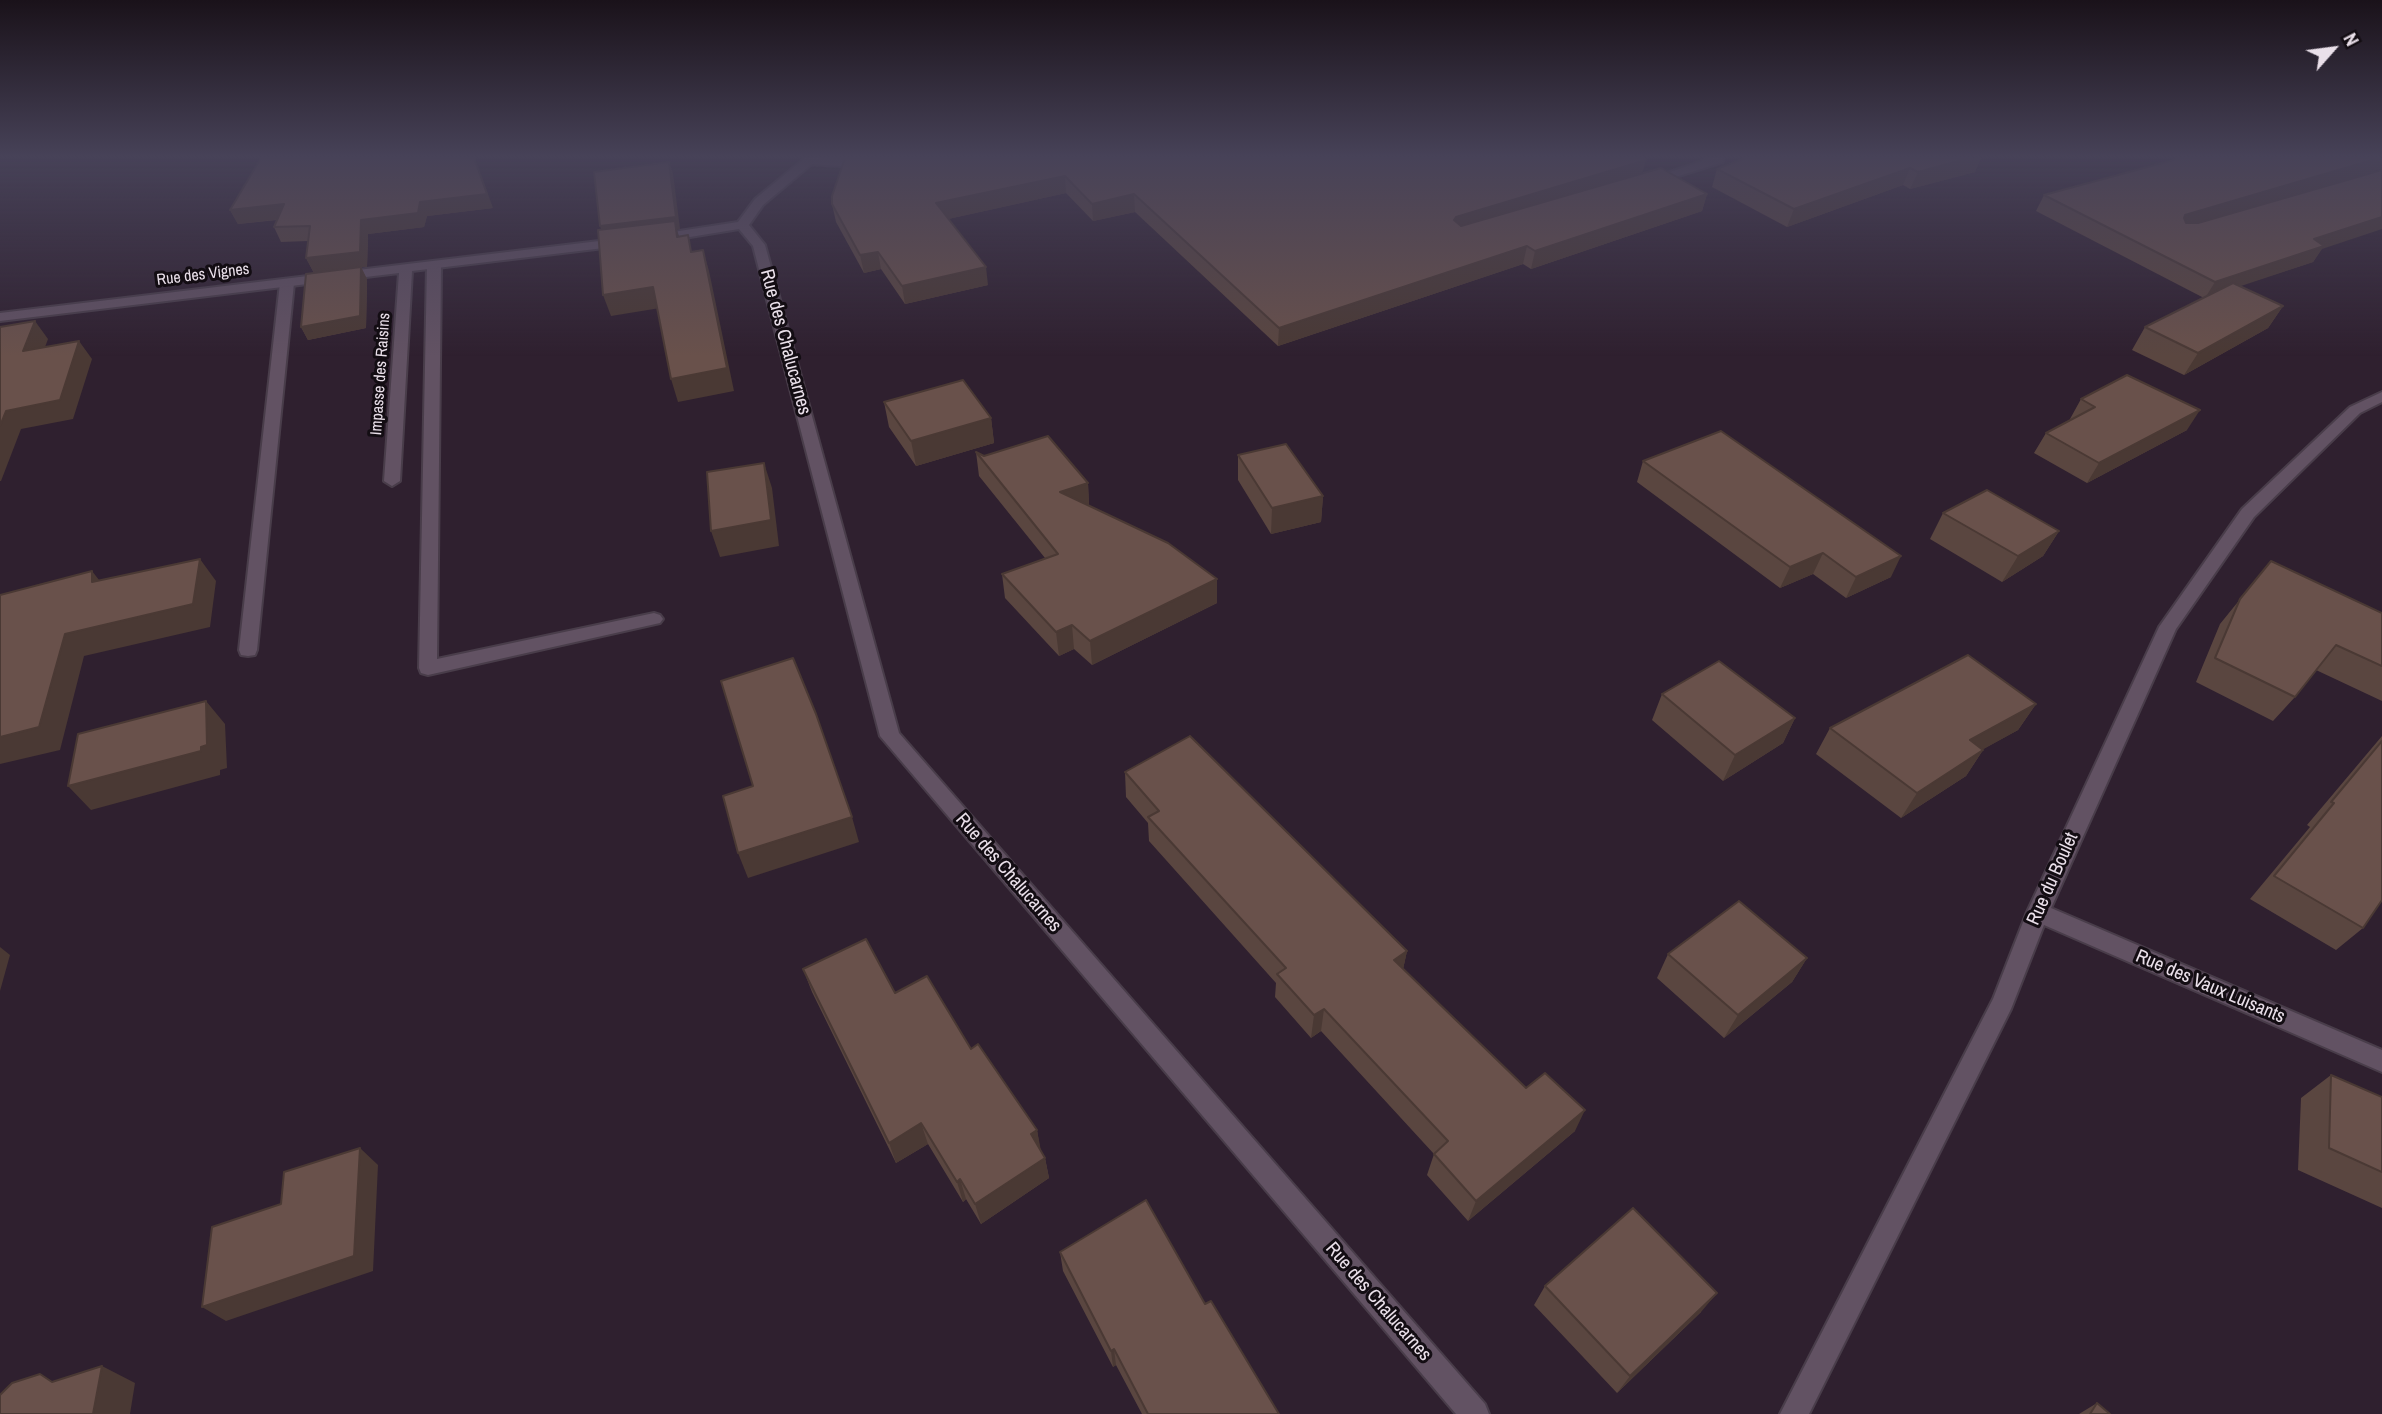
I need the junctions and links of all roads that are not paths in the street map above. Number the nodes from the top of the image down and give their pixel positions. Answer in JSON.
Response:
{"nodes":[{"id":1,"x":742,"y":225,"type":"joint"},
{"id":2,"x":434,"y":265,"type":"junction"},
{"id":3,"x":406,"y":269,"type":"junction"},
{"id":4,"x":287,"y":282,"type":"junction"},
{"id":5,"x":0,"y":317,"type":"edge"},
{"id":6,"x":2382,"y":396,"type":"edge"},
{"id":7,"x":392,"y":481,"type":"dead end"},
{"id":8,"x":654,"y":619,"type":"dead end"},
{"id":9,"x":248,"y":650,"type":"dead end"},
{"id":10,"x":2038,"y":912,"type":"junction"},
{"id":11,"x":2382,"y":1061,"type":"edge"},
{"id":12,"x":1475,"y":1414,"type":"edge"},
{"id":13,"x":1794,"y":1414,"type":"edge"}],
"edges":[{"from":1,"to":2,"type":"street","name":"Rue des Vignes"},
{"from":1,"to":12,"type":"street","name":"Rue des Chalucarnes"},
{"from":2,"to":3,"type":"street","name":"Rue des Vignes"},
{"from":2,"to":8,"type":"street"},
{"from":3,"to":4,"type":"street","name":"Rue des Vignes"},
{"from":3,"to":7,"type":"street","name":"Impasse des Raisins"},
{"from":4,"to":5,"type":"street","name":"Rue des Vignes"},
{"from":4,"to":9,"type":"lane"},
{"from":6,"to":10,"type":"street","name":"Rue du Boulet"},
{"from":10,"to":11,"type":"street","name":"Rue des Vaux Luisants"},
{"from":10,"to":13,"type":"street","name":"Rue du Boulet"}]}
